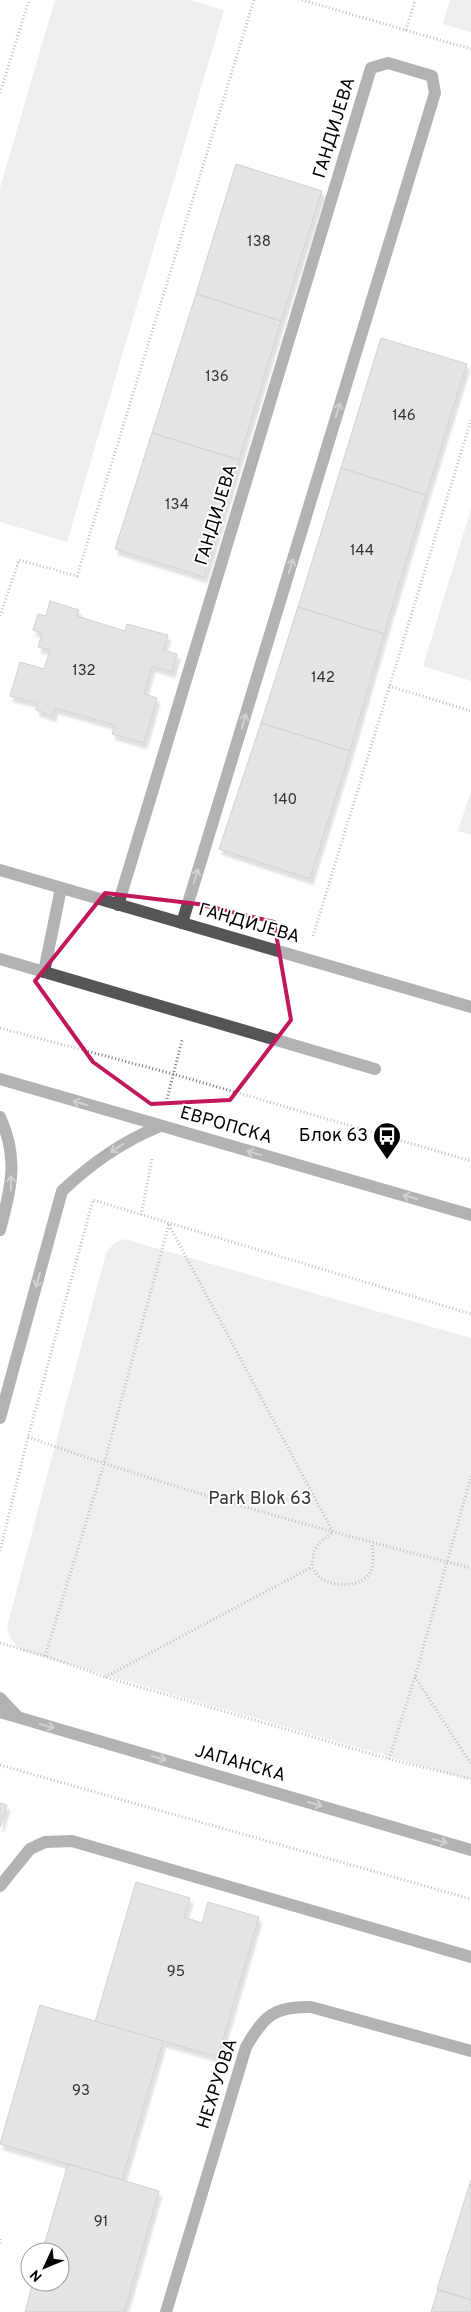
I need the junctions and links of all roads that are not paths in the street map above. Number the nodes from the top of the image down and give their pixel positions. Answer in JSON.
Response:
{"nodes":[{"id":1,"x":0,"y":870,"type":"edge"},
{"id":2,"x":61,"y":888,"type":"junction"},
{"id":3,"x":118,"y":904,"type":"junction"},
{"id":4,"x":182,"y":923,"type":"junction"},
{"id":5,"x":0,"y":959,"type":"edge"},
{"id":6,"x":44,"y":972,"type":"junction"},
{"id":7,"x":471,"y":1008,"type":"edge"},
{"id":8,"x":375,"y":1070,"type":"dead end"},
{"id":9,"x":0,"y":1079,"type":"edge"},
{"id":10,"x":0,"y":1117,"type":"edge"},
{"id":11,"x":160,"y":1126,"type":"junction"},
{"id":12,"x":471,"y":1215,"type":"edge"},
{"id":13,"x":0,"y":1230,"type":"edge"},
{"id":14,"x":0,"y":1418,"type":"edge"},
{"id":15,"x":0,"y":1698,"type":"edge"},
{"id":16,"x":0,"y":1712,"type":"edge"},
{"id":17,"x":19,"y":1717,"type":"junction"},
{"id":18,"x":471,"y":1850,"type":"edge"},
{"id":19,"x":0,"y":1886,"type":"edge"},
{"id":20,"x":471,"y":1957,"type":"edge"},
{"id":21,"x":471,"y":2052,"type":"edge"},
{"id":22,"x":166,"y":2312,"type":"edge"}],
"edges":[{"from":1,"to":2,"type":"street","name":"ГАНДИЈЕВА"},
{"from":2,"to":3,"type":"street","name":"ГАНДИЈЕВА"},
{"from":2,"to":6,"type":"street"},
{"from":3,"to":4,"type":"street","name":"ГАНДИЈЕВА"},
{"from":4,"to":3,"type":"street","name":"ГАНДИЈЕВА","one_way":true},
{"from":4,"to":7,"type":"street","name":"ГАНДИЈЕВА"},
{"from":5,"to":6,"type":"street"},
{"from":6,"to":8,"type":"street"},
{"from":11,"to":9,"type":"street","name":"ЕВРОПСКА","one_way":true},
{"from":13,"to":10,"type":"street","one_way":true},
{"from":12,"to":11,"type":"street","name":"ЕВРОПСКА","one_way":true},
{"from":11,"to":14,"type":"street","one_way":true},
{"from":15,"to":17,"type":"street"},
{"from":16,"to":17,"type":"street","name":"ЈАПАНСКА"},
{"from":17,"to":18,"type":"street","name":"ЈАПАНСКА","one_way":true},
{"from":19,"to":20,"type":"street"},
{"from":21,"to":22,"type":"street","name":"НЕХРУОВА"}]}
